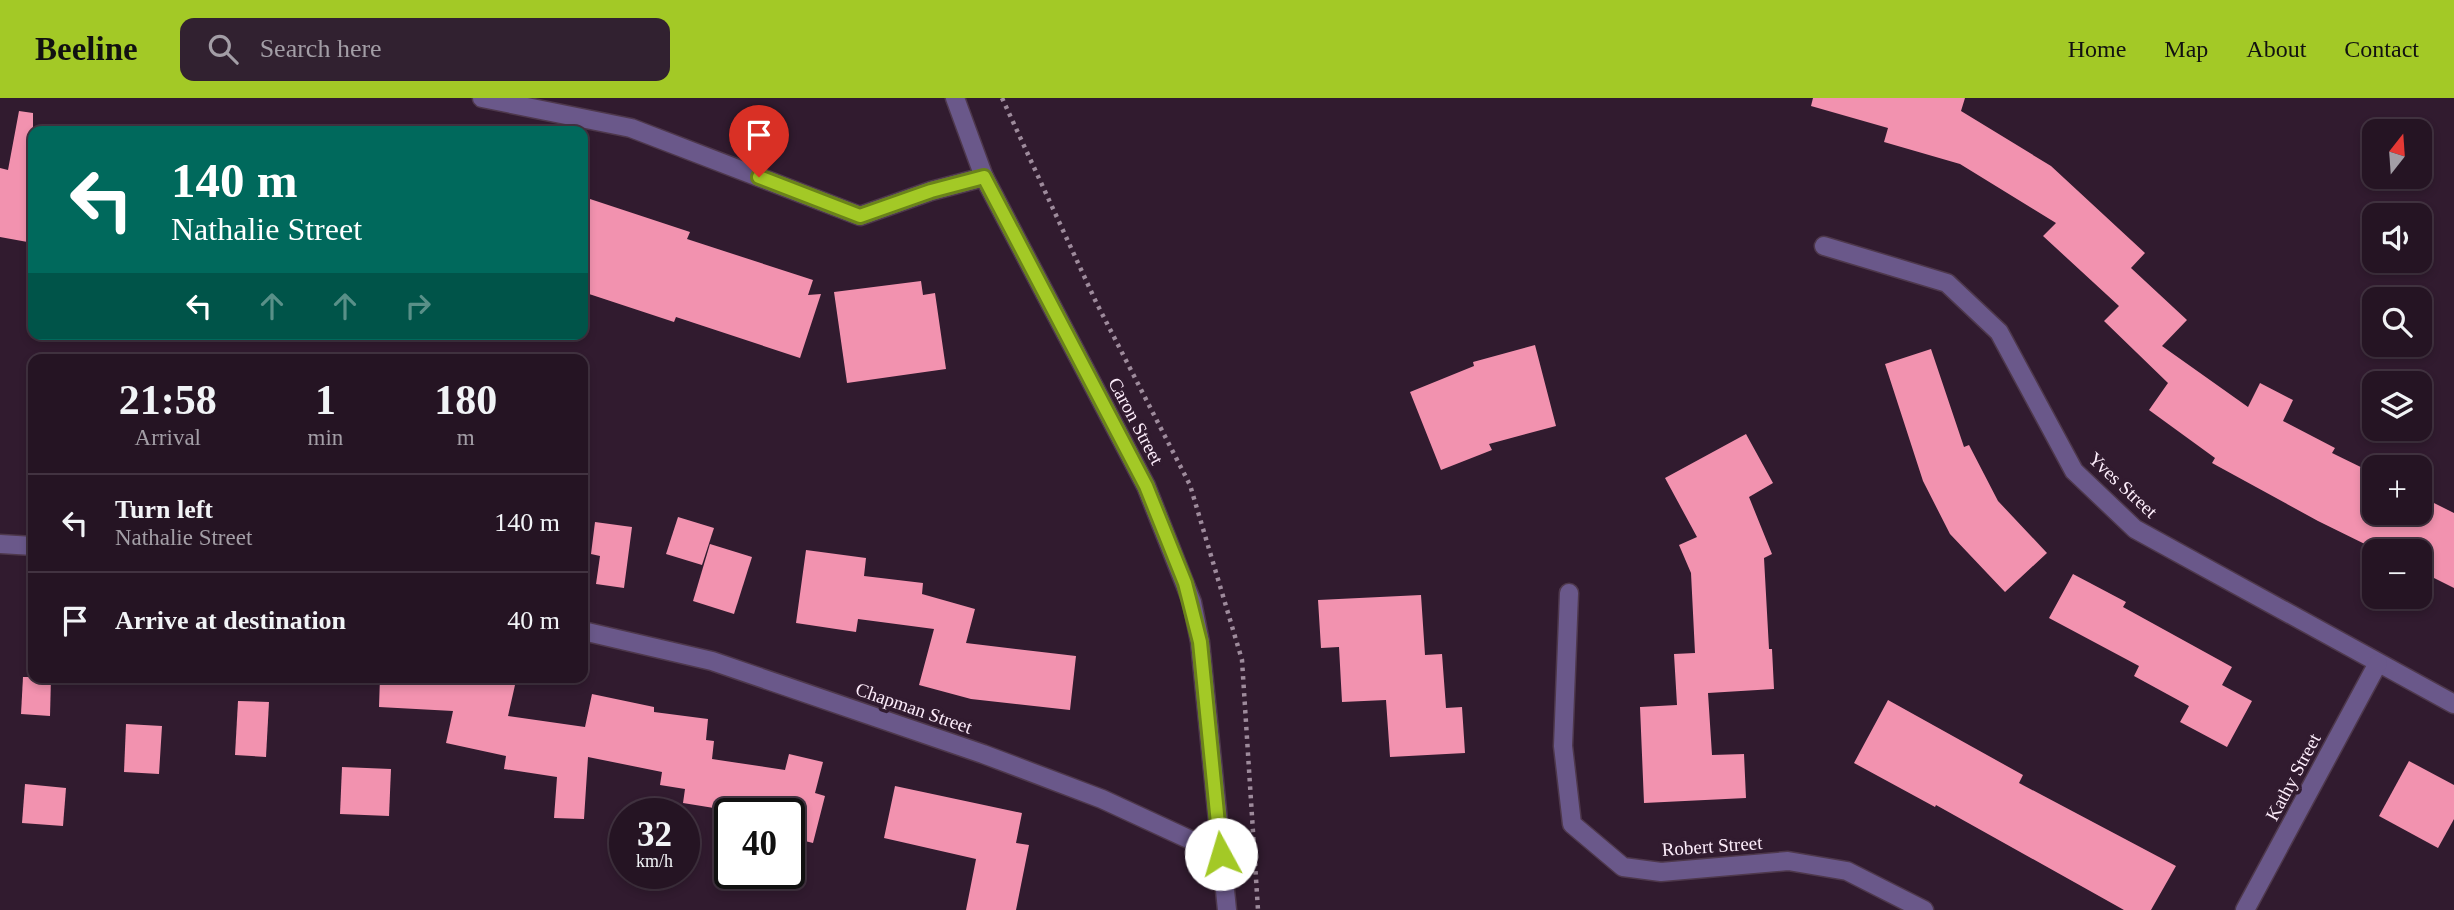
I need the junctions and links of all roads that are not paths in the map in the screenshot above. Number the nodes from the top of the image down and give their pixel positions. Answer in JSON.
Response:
{"nodes":[{"id":1,"x":482,"y":98,"type":"edge"},
{"id":2,"x":955,"y":98,"type":"edge"},
{"id":3,"x":984,"y":177,"type":"junction"},
{"id":4,"x":1825,"y":246,"type":"dead end"},
{"id":5,"x":0,"y":544,"type":"edge"},
{"id":6,"x":28,"y":547,"type":"edge"},
{"id":7,"x":1569,"y":593,"type":"dead end"},
{"id":8,"x":588,"y":632,"type":"edge"},
{"id":9,"x":2378,"y":663,"type":"junction"},
{"id":10,"x":2454,"y":704,"type":"edge"},
{"id":11,"x":1221,"y":854,"type":"junction"},
{"id":12,"x":1227,"y":910,"type":"edge"},
{"id":13,"x":1924,"y":910,"type":"edge"},
{"id":14,"x":2245,"y":910,"type":"edge"}],
"edges":[{"from":1,"to":3,"type":"street"},
{"from":2,"to":3,"type":"street","name":"Caron Street"},
{"from":3,"to":11,"type":"street","name":"Caron Street"},
{"from":4,"to":9,"type":"street","name":"Yves Street"},
{"from":5,"to":6,"type":"street"},
{"from":7,"to":13,"type":"street","name":"Robert Street"},
{"from":8,"to":11,"type":"street","name":"Chapman Street"},
{"from":9,"to":10,"type":"street","name":"Yves Street"},
{"from":9,"to":14,"type":"street","name":"Kathy Street"},
{"from":11,"to":12,"type":"street","name":"Caron Street"}]}
